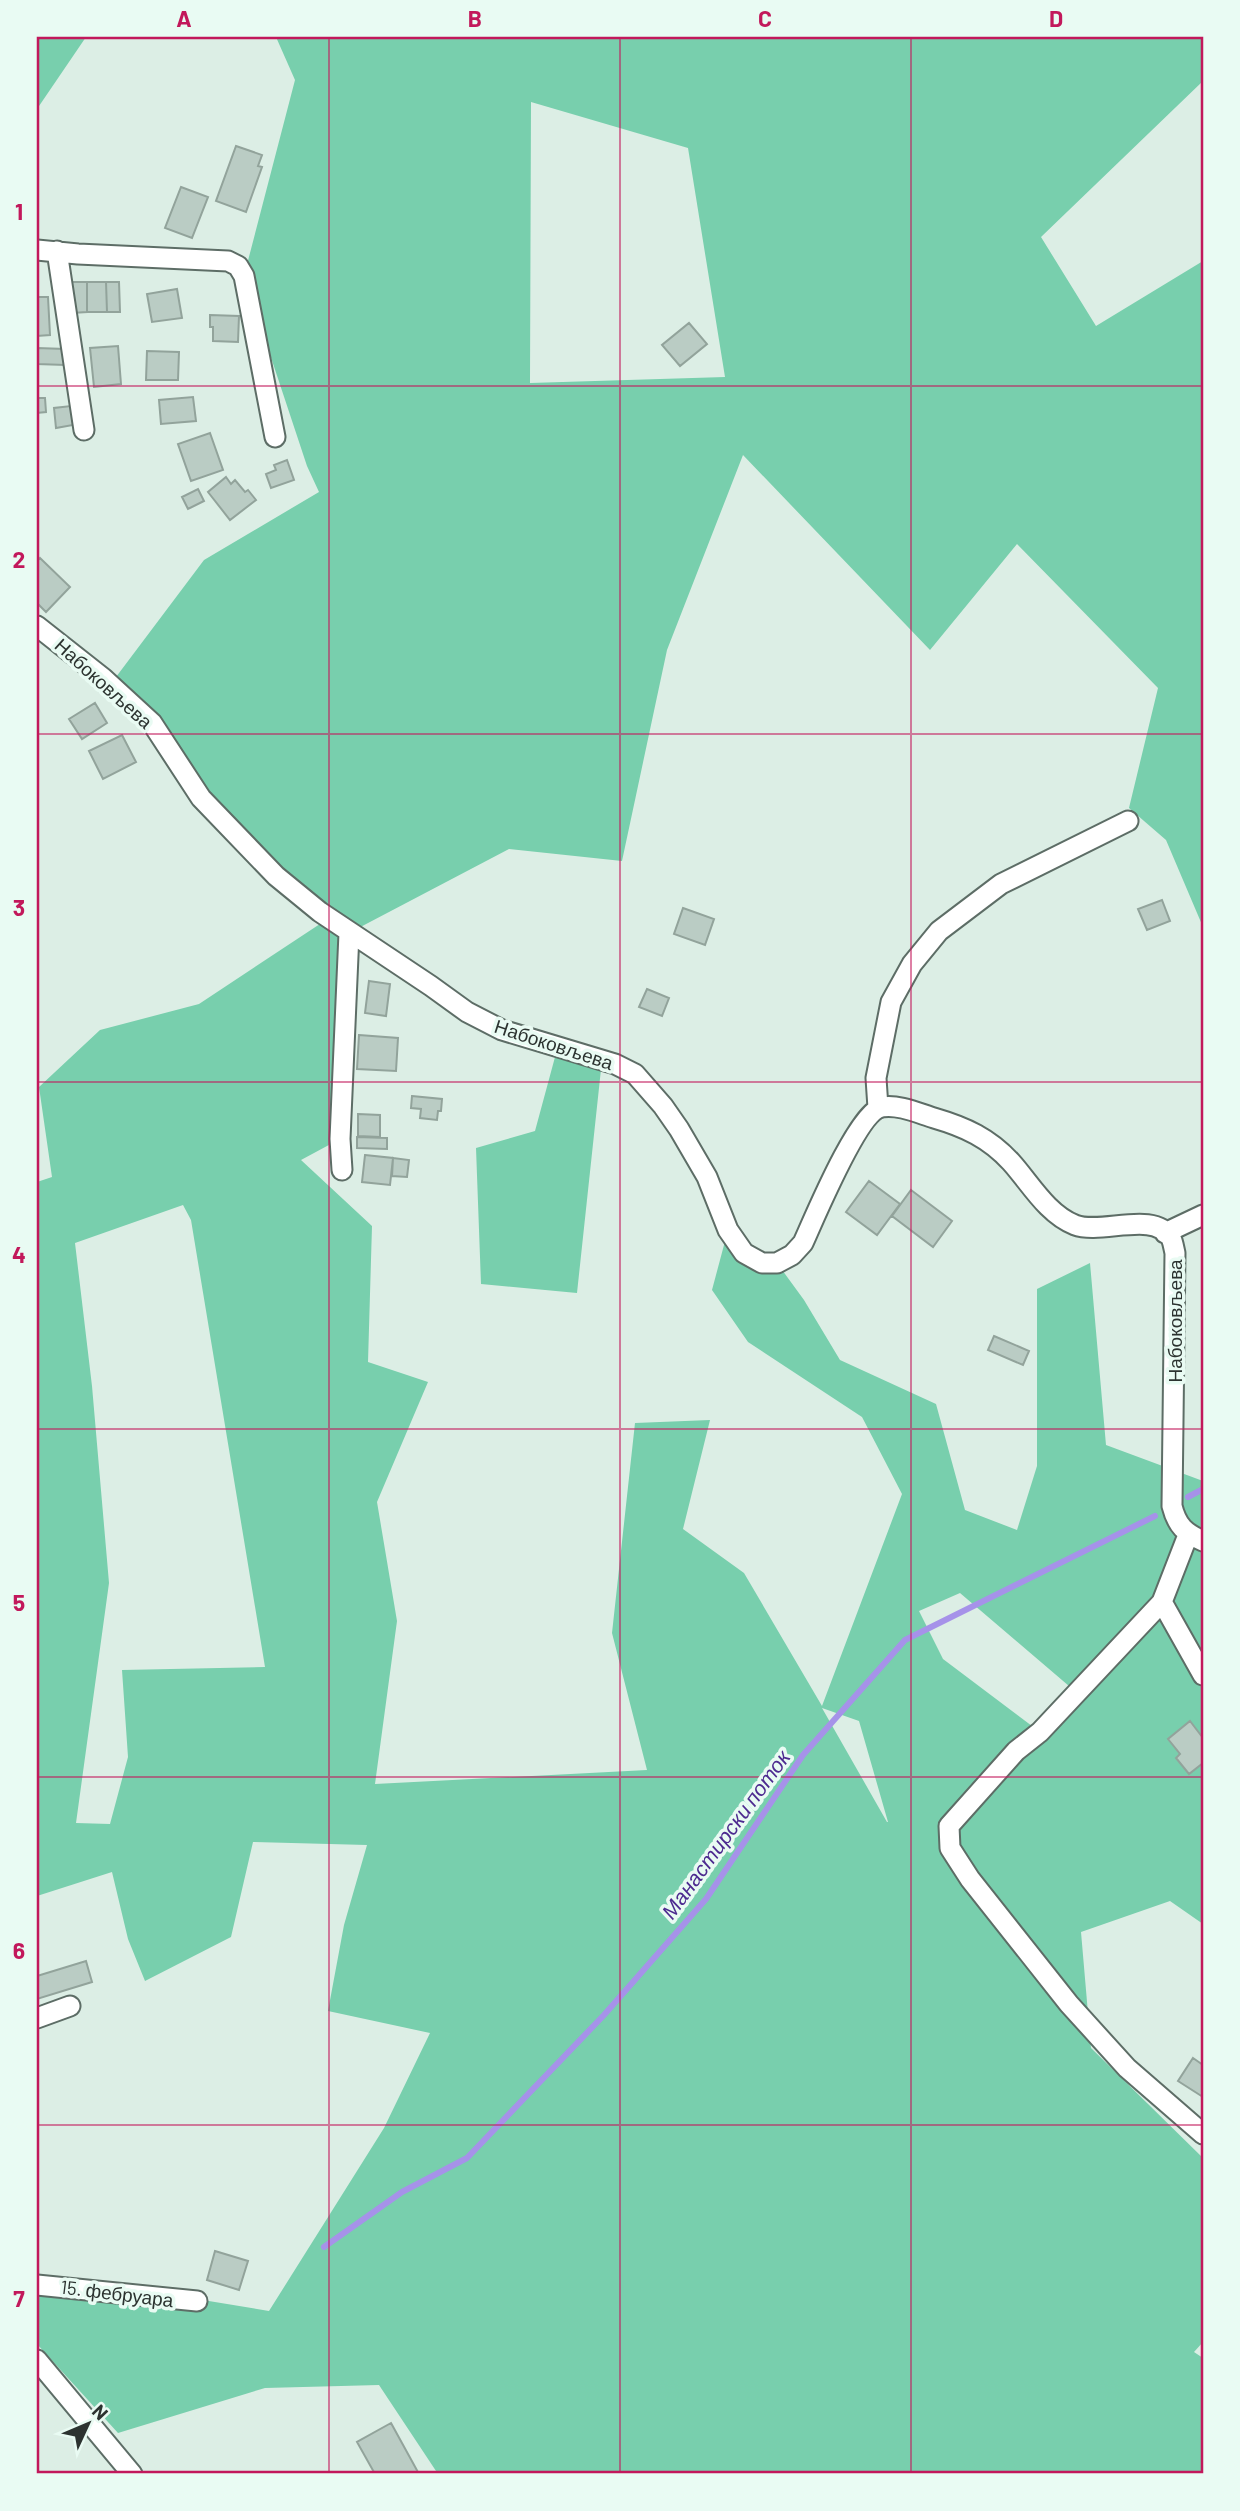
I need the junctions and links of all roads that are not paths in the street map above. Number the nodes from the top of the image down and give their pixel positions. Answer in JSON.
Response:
{"nodes":[{"id":1,"x":37,"y":250,"type":"edge"},
{"id":2,"x":57,"y":251,"type":"junction"},
{"id":3,"x":84,"y":430,"type":"dead end"},
{"id":4,"x":275,"y":436,"type":"dead end"},
{"id":5,"x":37,"y":626,"type":"edge"},
{"id":6,"x":1128,"y":821,"type":"dead end"},
{"id":7,"x":349,"y":933,"type":"junction"},
{"id":8,"x":878,"y":1108,"type":"junction"},
{"id":9,"x":342,"y":1170,"type":"dead end"},
{"id":10,"x":1203,"y":1215,"type":"edge"},
{"id":11,"x":1165,"y":1233,"type":"junction"},
{"id":12,"x":1196,"y":1538,"type":"edge"},
{"id":13,"x":1162,"y":1602,"type":"junction"},
{"id":14,"x":1203,"y":1675,"type":"edge"},
{"id":15,"x":70,"y":2006,"type":"dead end"},
{"id":16,"x":37,"y":2018,"type":"edge"},
{"id":17,"x":1203,"y":2134,"type":"edge"},
{"id":18,"x":37,"y":2285,"type":"edge"},
{"id":19,"x":197,"y":2301,"type":"dead end"},
{"id":20,"x":37,"y":2360,"type":"edge"},
{"id":21,"x":132,"y":2474,"type":"edge"}],
"edges":[{"from":1,"to":2,"type":"street"},
{"from":2,"to":3,"type":"street"},
{"from":2,"to":4,"type":"street"},
{"from":5,"to":7,"type":"street","name":"Набоковљева"},
{"from":6,"to":8,"type":"street"},
{"from":7,"to":8,"type":"street","name":"Набоковљева"},
{"from":7,"to":9,"type":"street"},
{"from":8,"to":11,"type":"street","name":"Набоковљева"},
{"from":10,"to":11,"type":"street"},
{"from":11,"to":12,"type":"street","name":"Набоковљева"},
{"from":12,"to":13,"type":"street"},
{"from":13,"to":14,"type":"street"},
{"from":13,"to":17,"type":"street"},
{"from":15,"to":16,"type":"street"},
{"from":18,"to":19,"type":"street","name":"15. фебруара"},
{"from":20,"to":21,"type":"street"}]}
